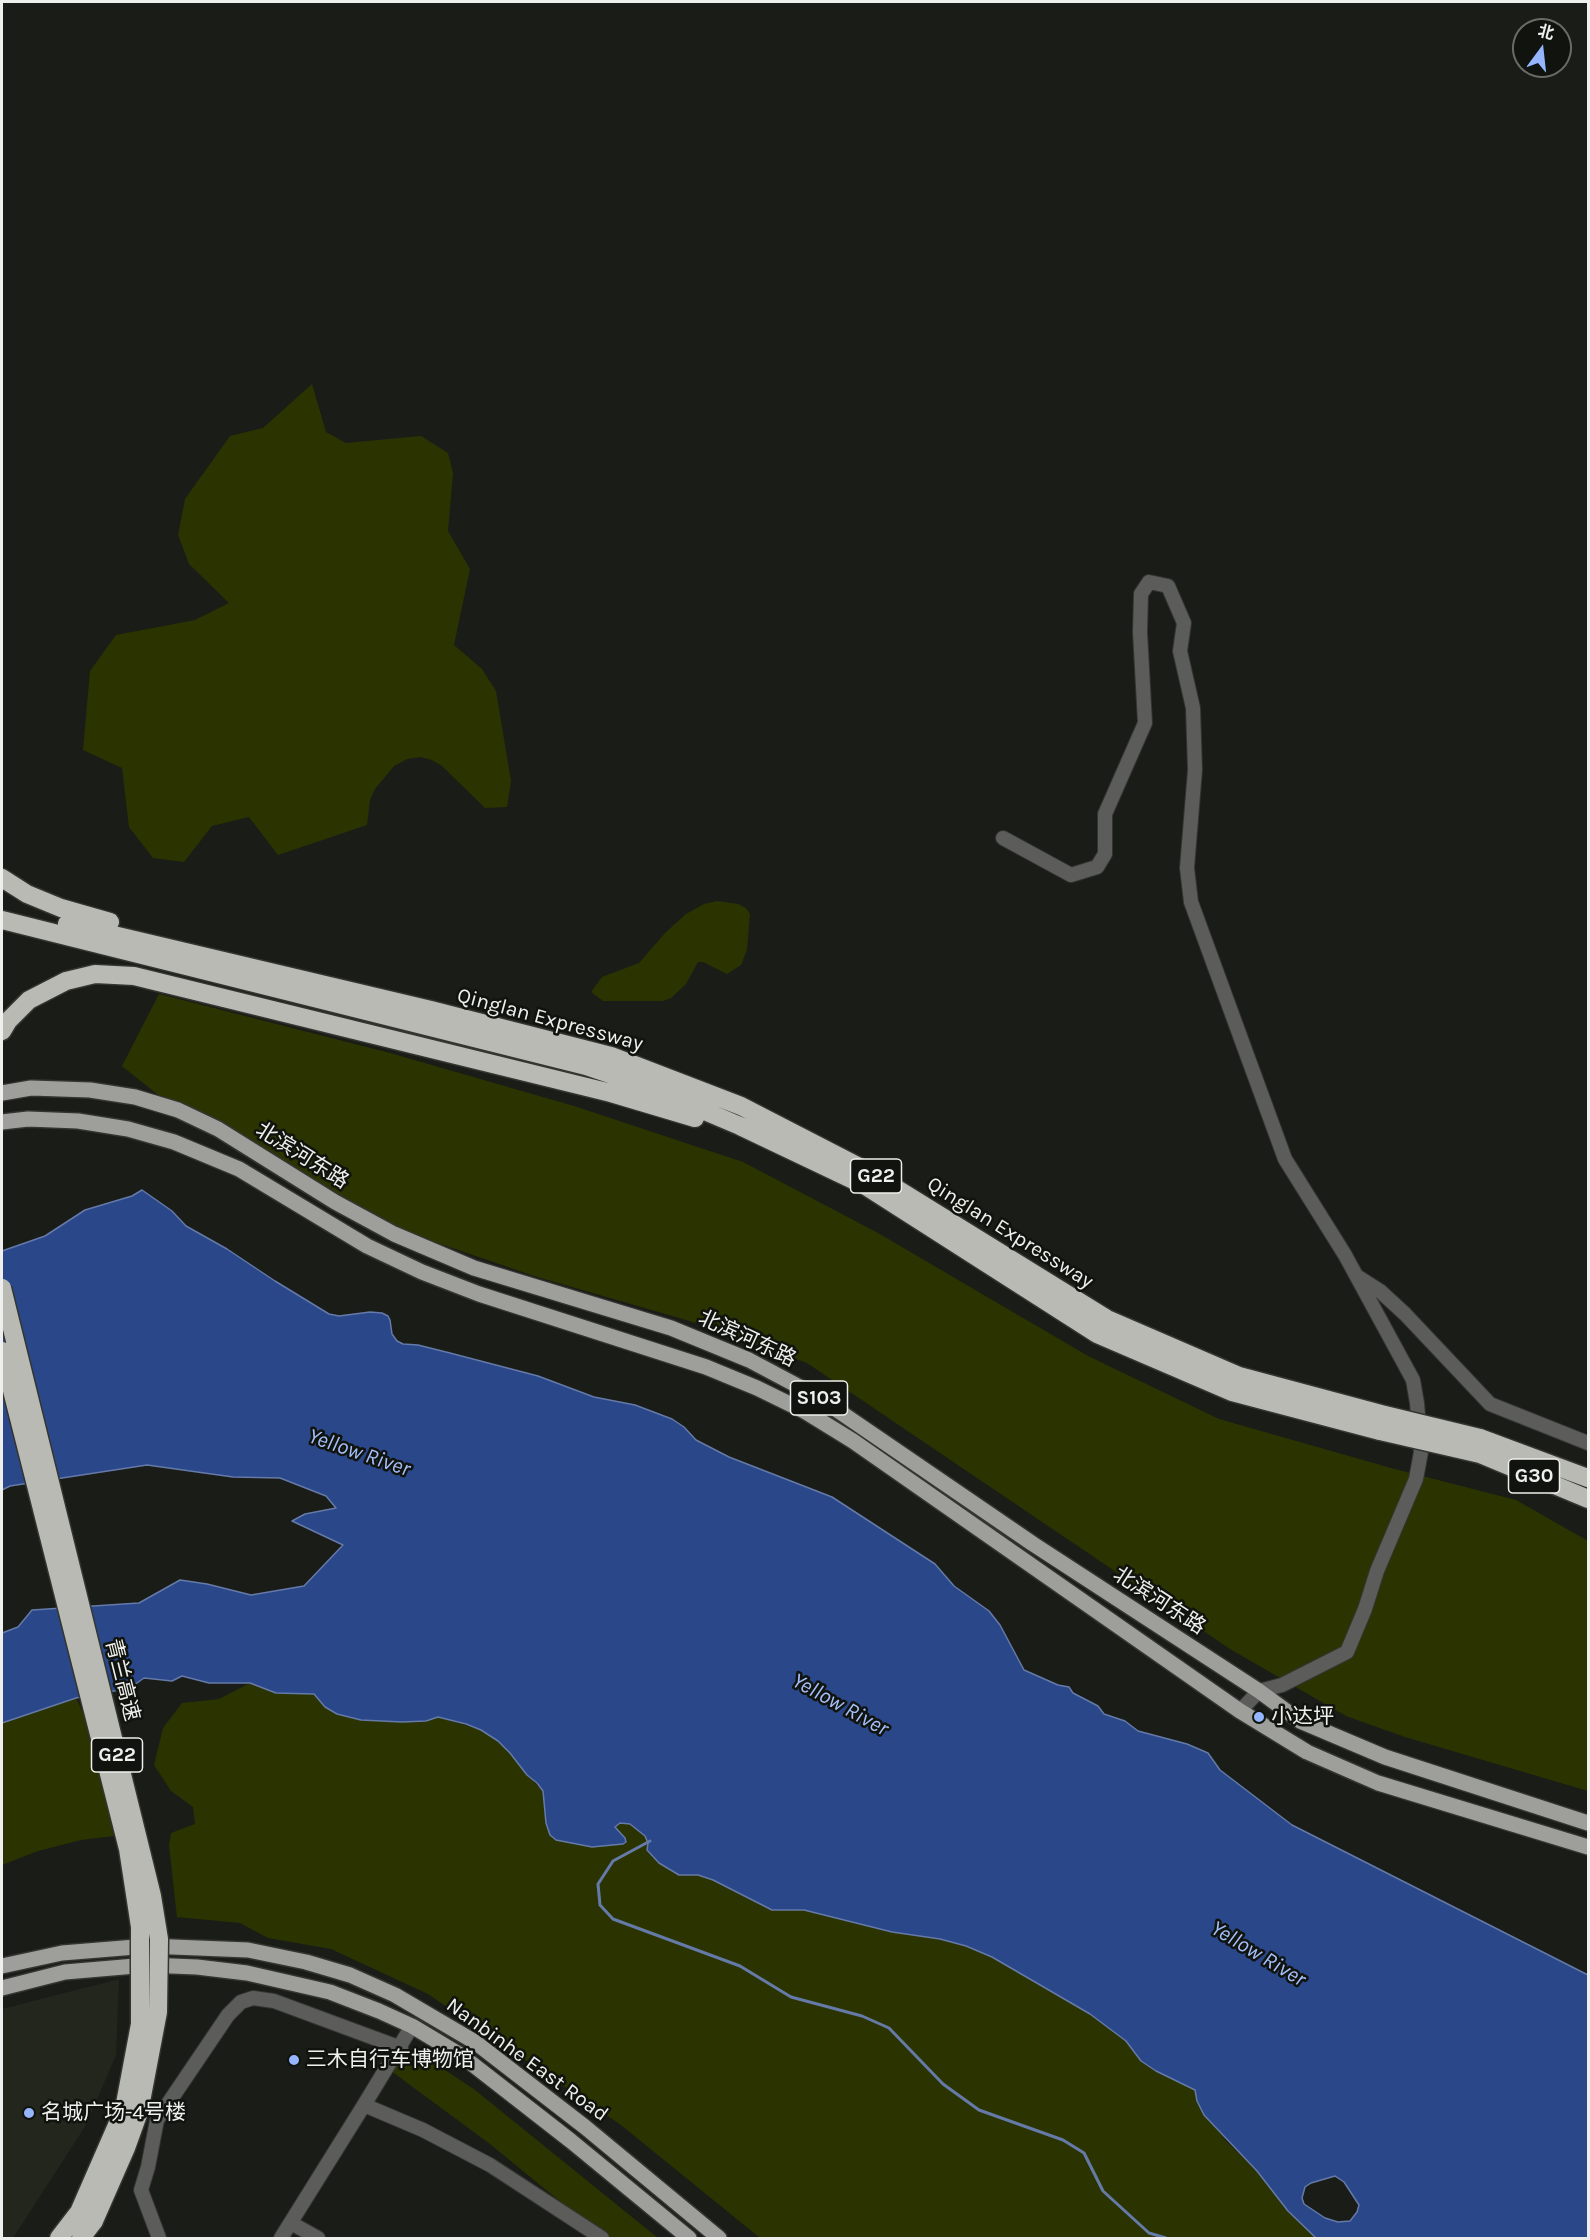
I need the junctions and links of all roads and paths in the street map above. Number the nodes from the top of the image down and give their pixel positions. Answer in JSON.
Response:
{"nodes":[{"id":1,"x":1003,"y":838,"type":"dead end"},
{"id":2,"x":2,"y":878,"type":"edge"},
{"id":3,"x":2,"y":907,"type":"edge"},
{"id":4,"x":2,"y":920,"type":"edge"},
{"id":5,"x":348,"y":991,"type":"junction"},
{"id":6,"x":2,"y":1031,"type":"edge"},
{"id":7,"x":2,"y":1093,"type":"edge"},
{"id":8,"x":2,"y":1122,"type":"edge"},
{"id":9,"x":774,"y":1143,"type":"junction"},
{"id":10,"x":1356,"y":1276,"type":"junction"},
{"id":11,"x":2,"y":1288,"type":"edge"},
{"id":12,"x":2,"y":1351,"type":"edge"},
{"id":13,"x":1381,"y":1423,"type":"junction"},
{"id":14,"x":1588,"y":1443,"type":"edge"},
{"id":15,"x":1480,"y":1446,"type":"junction"},
{"id":16,"x":1588,"y":1478,"type":"edge"},
{"id":17,"x":1588,"y":1499,"type":"edge"},
{"id":18,"x":1259,"y":1691,"type":"junction"},
{"id":19,"x":1240,"y":1711,"type":"junction"},
{"id":20,"x":1588,"y":1823,"type":"edge"},
{"id":21,"x":1588,"y":1847,"type":"edge"},
{"id":22,"x":2,"y":1966,"type":"edge"},
{"id":23,"x":2,"y":1988,"type":"edge"},
{"id":24,"x":412,"y":2026,"type":"junction"},
{"id":25,"x":401,"y":2048,"type":"junction"},
{"id":26,"x":364,"y":2106,"type":"junction"},
{"id":27,"x":86,"y":2216,"type":"junction"},
{"id":28,"x":291,"y":2223,"type":"junction"},
{"id":29,"x":59,"y":2238,"type":"edge"},
{"id":30,"x":81,"y":2238,"type":"edge"},
{"id":31,"x":159,"y":2238,"type":"edge"},
{"id":32,"x":281,"y":2238,"type":"edge"},
{"id":33,"x":318,"y":2238,"type":"edge"},
{"id":34,"x":602,"y":2238,"type":"edge"},
{"id":35,"x":689,"y":2238,"type":"edge"},
{"id":36,"x":719,"y":2238,"type":"edge"}],
"edges":[{"from":1,"to":10,"type":"street"},
{"from":2,"to":5,"type":"highway"},
{"from":3,"to":5,"type":"highway"},
{"from":4,"to":9,"type":"highway"},
{"from":5,"to":13,"type":"highway","name":"Qinglan Expressway","number":"G22"},
{"from":6,"to":9,"type":"highway"},
{"from":7,"to":18,"type":"main road","name":"北滨河东路","number":"S103"},
{"from":8,"to":19,"type":"main road","name":"北滨河东路","number":"S103"},
{"from":9,"to":13,"type":"highway","name":"Qinglan Expressway","number":"G22"},
{"from":10,"to":14,"type":"street"},
{"from":10,"to":18,"type":"street"},
{"from":11,"to":27,"type":"highway","name":"青兰高速","number":"G22","bridge":true},
{"from":12,"to":27,"type":"highway","name":"青兰高速","number":"G22","bridge":true},
{"from":13,"to":15,"type":"highway","number":"G30","bridge":true},
{"from":15,"to":16,"type":"highway","number":"G30"},
{"from":15,"to":17,"type":"highway","number":"G30"},
{"from":18,"to":19,"type":"street"},
{"from":18,"to":20,"type":"main road","name":"北滨河东路","number":"S103"},
{"from":19,"to":21,"type":"main road","name":"北滨河东路","number":"S103"},
{"from":22,"to":36,"type":"main road","name":"Nanbinhe East Road"},
{"from":23,"to":24,"type":"main road","name":"Nanbinhe East Road"},
{"from":24,"to":25,"type":"street"},
{"from":24,"to":35,"type":"main road","name":"Nanbinhe East Road"},
{"from":25,"to":26,"type":"street"},
{"from":25,"to":31,"type":"street"},
{"from":26,"to":28,"type":"street"},
{"from":26,"to":34,"type":"street"},
{"from":27,"to":29,"type":"highway"},
{"from":27,"to":30,"type":"highway"},
{"from":28,"to":32,"type":"street"},
{"from":28,"to":33,"type":"street"}]}
